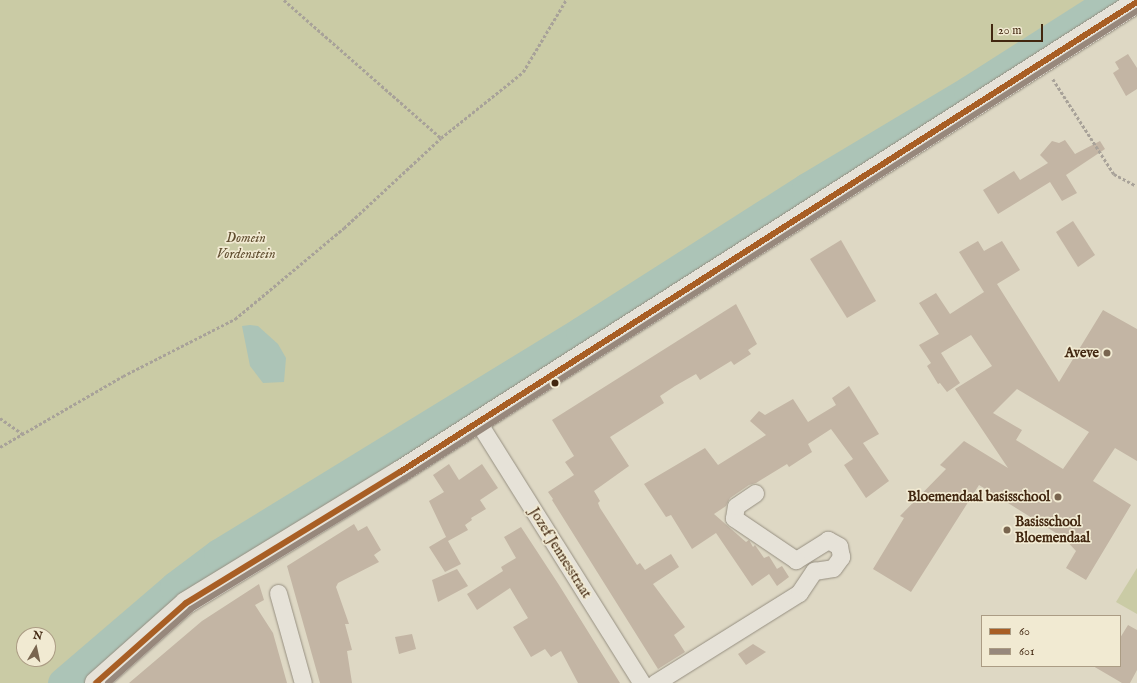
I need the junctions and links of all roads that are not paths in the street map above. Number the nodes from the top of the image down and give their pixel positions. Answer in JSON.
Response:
{"nodes":[{"id":1,"x":1137,"y":2,"type":"edge"},
{"id":2,"x":478,"y":422,"type":"junction"},
{"id":3,"x":755,"y":493,"type":"dead end"},
{"id":4,"x":796,"y":560,"type":"junction"},
{"id":5,"x":814,"y":571,"type":"junction"},
{"id":6,"x":278,"y":593,"type":"dead end"},
{"id":7,"x":96,"y":683,"type":"edge"},
{"id":8,"x":303,"y":683,"type":"edge"},
{"id":9,"x":642,"y":683,"type":"edge"},
{"id":10,"x":655,"y":683,"type":"edge"}],
"edges":[{"from":1,"to":2,"type":"main road"},
{"from":2,"to":7,"type":"main road"},
{"from":2,"to":9,"type":"street","name":"Jozef Jennesstraat"},
{"from":3,"to":4,"type":"street"},
{"from":4,"to":5,"type":"street"},
{"from":4,"to":5,"type":"street"},
{"from":5,"to":10,"type":"street"},
{"from":6,"to":8,"type":"street"}]}
